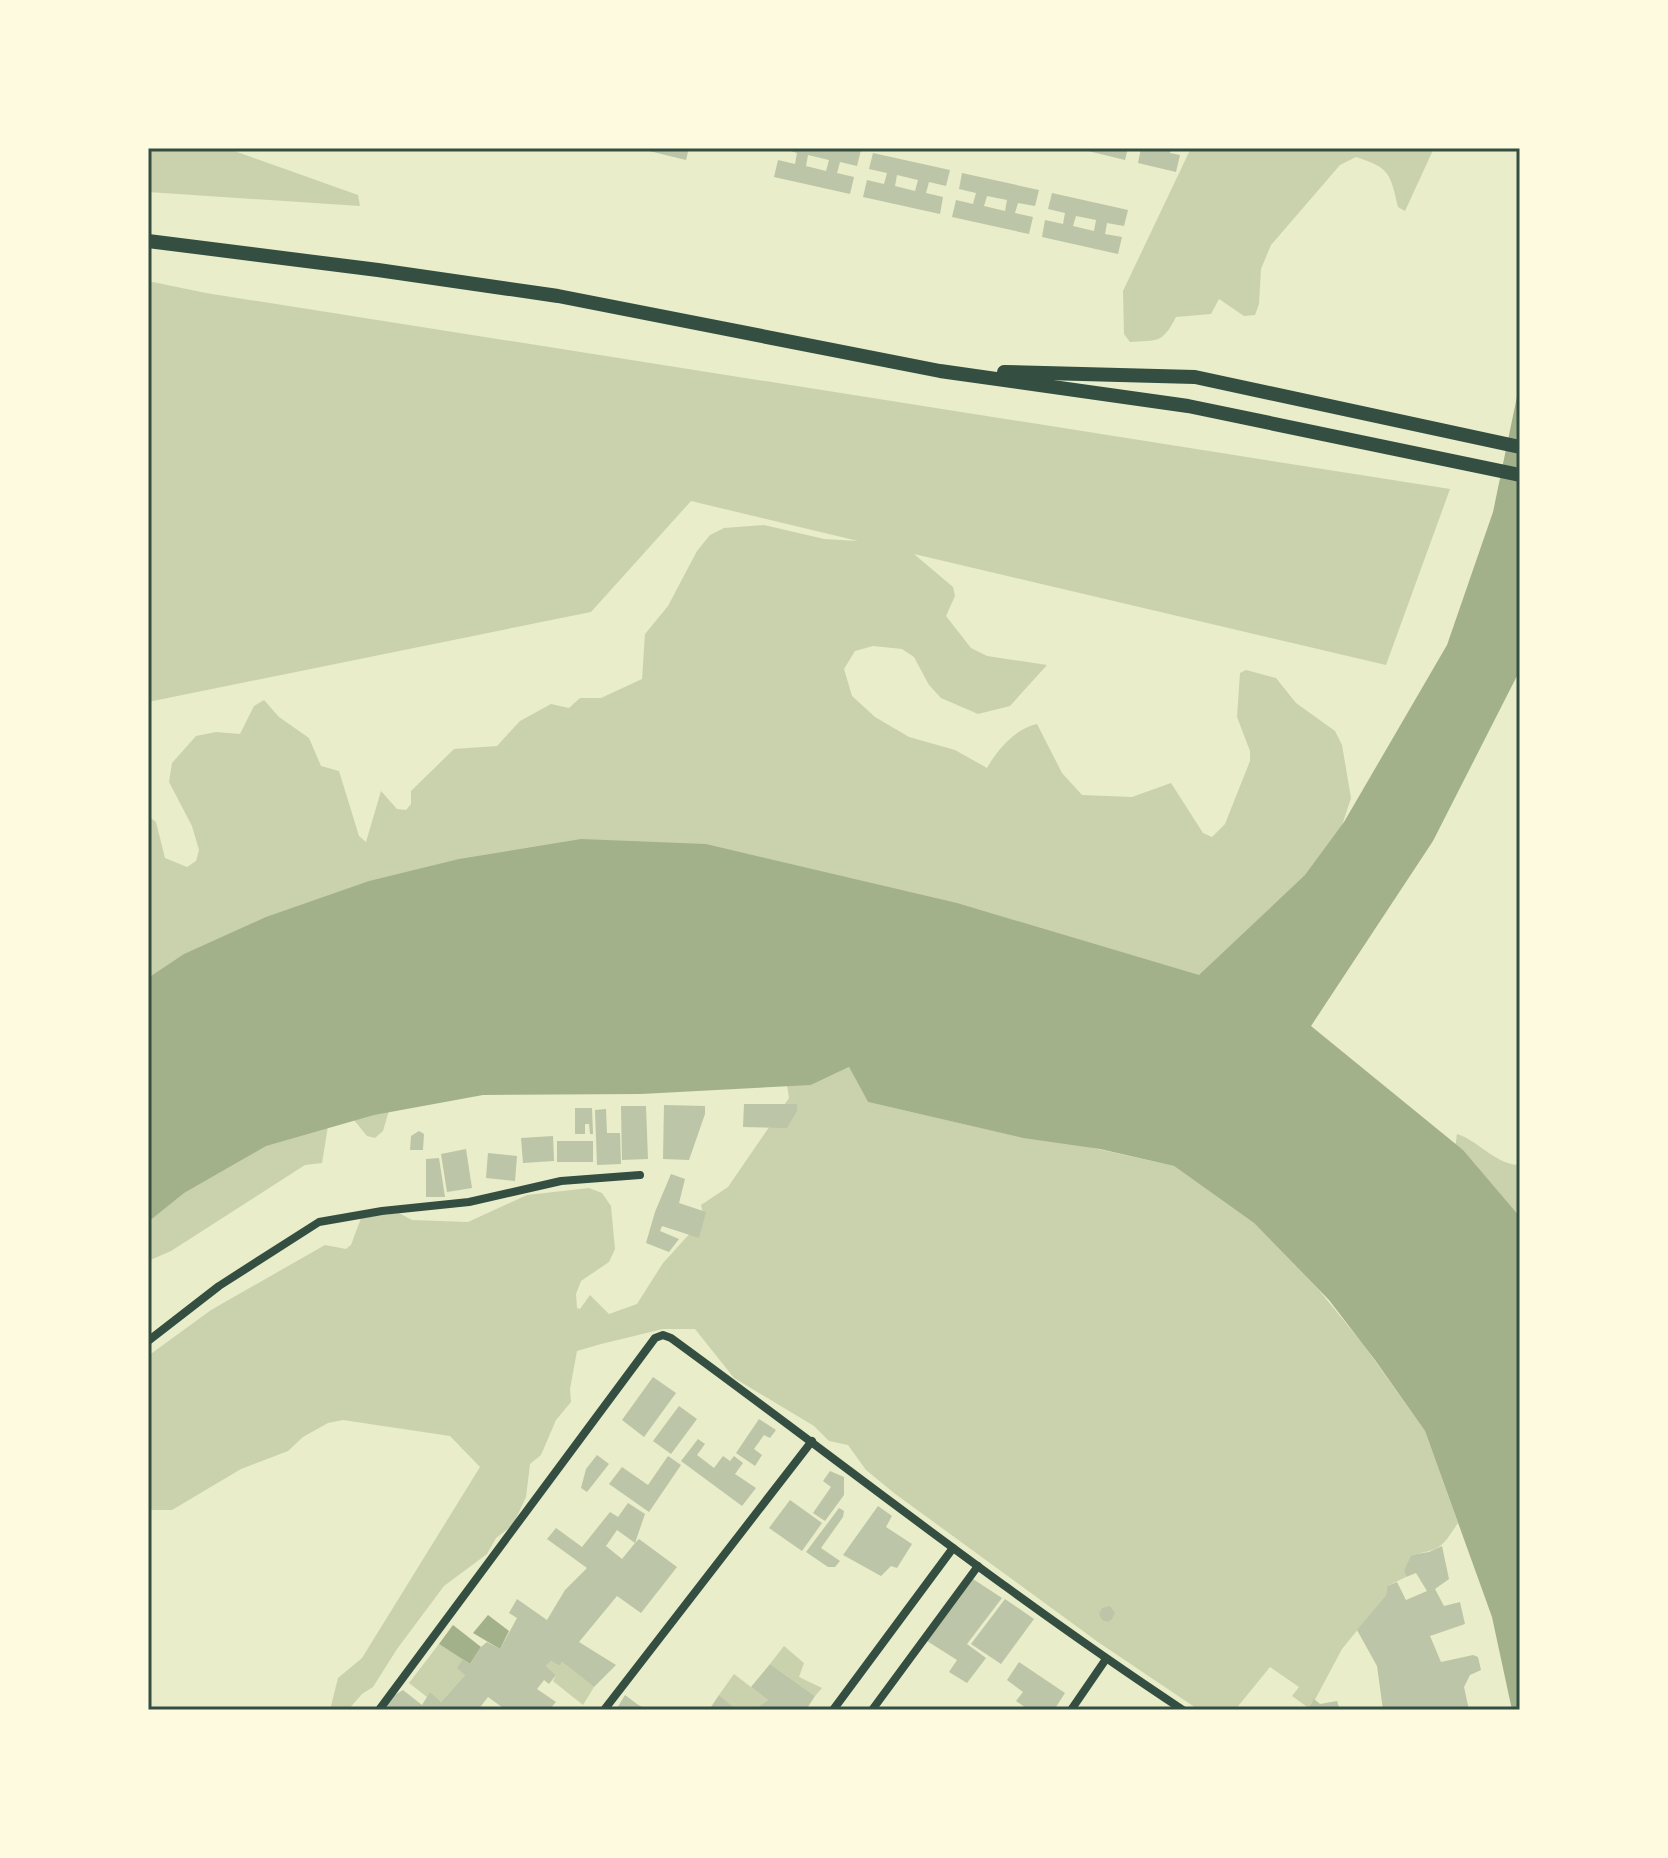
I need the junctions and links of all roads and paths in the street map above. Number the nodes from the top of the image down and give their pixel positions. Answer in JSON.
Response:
{"nodes":[{"id":1,"x":148,"y":241,"type":"edge"},
{"id":2,"x":940,"y":371,"type":"junction"},
{"id":3,"x":1520,"y":447,"type":"edge"},
{"id":4,"x":1520,"y":475,"type":"edge"},
{"id":5,"x":640,"y":1175,"type":"dead end"},
{"id":6,"x":148,"y":1341,"type":"edge"},
{"id":7,"x":812,"y":1441,"type":"junction"},
{"id":8,"x":953,"y":1548,"type":"junction"},
{"id":9,"x":978,"y":1566,"type":"junction"},
{"id":10,"x":1106,"y":1659,"type":"junction"},
{"id":11,"x":379,"y":1710,"type":"edge"},
{"id":12,"x":604,"y":1710,"type":"edge"},
{"id":13,"x":833,"y":1710,"type":"edge"},
{"id":14,"x":872,"y":1710,"type":"edge"},
{"id":15,"x":1071,"y":1710,"type":"edge"},
{"id":16,"x":1183,"y":1710,"type":"edge"}],
"edges":[{"from":1,"to":2,"type":"highway"},
{"from":2,"to":3,"type":"highway"},
{"from":2,"to":4,"type":"highway"},
{"from":5,"to":6,"type":"street"},
{"from":7,"to":8,"type":"street"},
{"from":7,"to":11,"type":"street"},
{"from":7,"to":12,"type":"street"},
{"from":8,"to":9,"type":"street"},
{"from":8,"to":13,"type":"street"},
{"from":9,"to":10,"type":"street"},
{"from":9,"to":14,"type":"street"},
{"from":10,"to":15,"type":"street"},
{"from":10,"to":16,"type":"street"}]}
